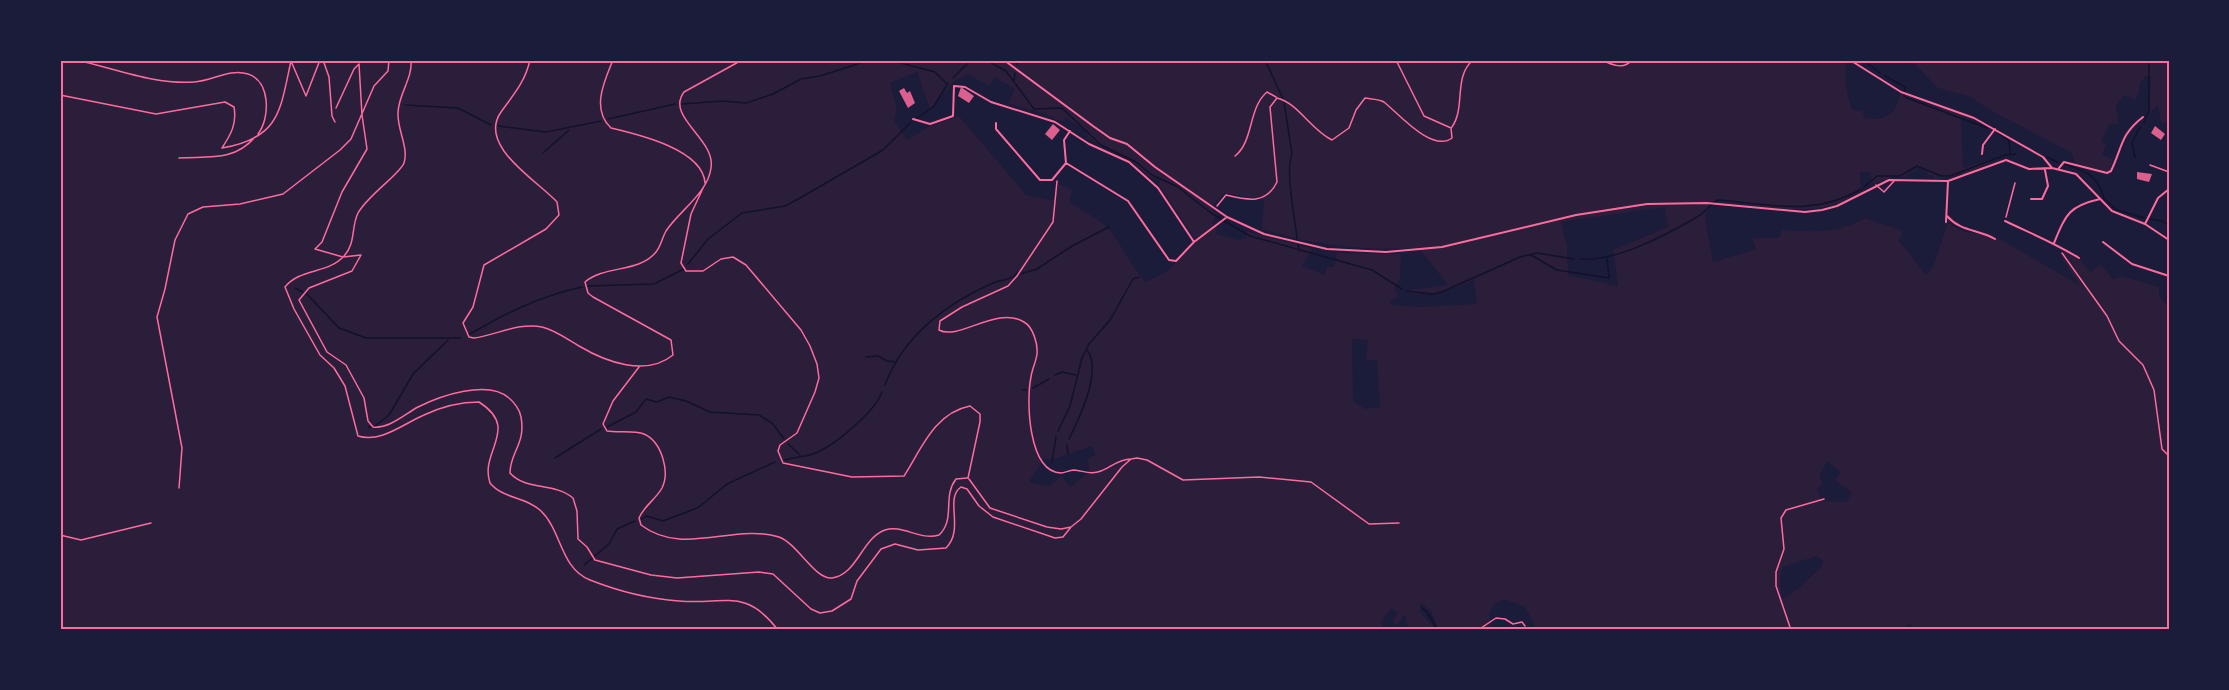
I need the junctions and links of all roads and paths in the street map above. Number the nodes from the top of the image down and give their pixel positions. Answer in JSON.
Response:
{"nodes":[{"id":1,"x":76,"y":60,"type":"edge"},
{"id":2,"x":322,"y":60,"type":"edge"},
{"id":3,"x":389,"y":60,"type":"edge"},
{"id":4,"x":411,"y":60,"type":"edge"},
{"id":5,"x":530,"y":60,"type":"edge"},
{"id":6,"x":613,"y":60,"type":"edge"},
{"id":7,"x":741,"y":60,"type":"edge"},
{"id":8,"x":1005,"y":60,"type":"edge"},
{"id":9,"x":1396,"y":60,"type":"edge"},
{"id":10,"x":1473,"y":60,"type":"edge"},
{"id":11,"x":1602,"y":60,"type":"edge"},
{"id":12,"x":1632,"y":60,"type":"edge"},
{"id":13,"x":1850,"y":60,"type":"edge"},
{"id":14,"x":60,"y":95,"type":"edge"},
{"id":15,"x":1276,"y":98,"type":"junction"},
{"id":16,"x":336,"y":108,"type":"dead end"},
{"id":17,"x":362,"y":116,"type":"junction"},
{"id":18,"x":2143,"y":117,"type":"dead end"},
{"id":19,"x":913,"y":119,"type":"dead end"},
{"id":20,"x":335,"y":122,"type":"dead end"},
{"id":21,"x":996,"y":123,"type":"dead end"},
{"id":22,"x":1451,"y":128,"type":"junction"},
{"id":23,"x":1995,"y":129,"type":"junction"},
{"id":24,"x":1070,"y":131,"type":"junction"},
{"id":25,"x":257,"y":136,"type":"junction"},
{"id":26,"x":1982,"y":154,"type":"dead end"},
{"id":27,"x":1235,"y":156,"type":"dead end"},
{"id":28,"x":179,"y":158,"type":"dead end"},
{"id":29,"x":1066,"y":163,"type":"junction"},
{"id":30,"x":2150,"y":165,"type":"dead end"},
{"id":31,"x":2061,"y":166,"type":"junction"},
{"id":32,"x":2045,"y":168,"type":"junction"},
{"id":33,"x":2052,"y":168,"type":"junction"},
{"id":34,"x":2169,"y":172,"type":"edge"},
{"id":35,"x":1056,"y":177,"type":"junction"},
{"id":36,"x":1896,"y":179,"type":"junction"},
{"id":37,"x":1948,"y":181,"type":"junction"},
{"id":38,"x":2015,"y":183,"type":"dead end"},
{"id":39,"x":705,"y":185,"type":"junction"},
{"id":40,"x":1876,"y":185,"type":"junction"},
{"id":41,"x":2169,"y":189,"type":"edge"},
{"id":42,"x":2031,"y":199,"type":"dead end"},
{"id":43,"x":2100,"y":199,"type":"junction"},
{"id":44,"x":1215,"y":209,"type":"junction"},
{"id":45,"x":1947,"y":216,"type":"junction"},
{"id":46,"x":1226,"y":218,"type":"junction"},
{"id":47,"x":2005,"y":221,"type":"joint"},
{"id":48,"x":2146,"y":221,"type":"junction"},
{"id":49,"x":1946,"y":222,"type":"dead end"},
{"id":50,"x":1995,"y":239,"type":"dead end"},
{"id":51,"x":2169,"y":240,"type":"edge"},
{"id":52,"x":1194,"y":242,"type":"junction"},
{"id":53,"x":2103,"y":242,"type":"dead end"},
{"id":54,"x":2054,"y":243,"type":"junction"},
{"id":55,"x":2061,"y":252,"type":"dead end"},
{"id":56,"x":344,"y":257,"type":"junction"},
{"id":57,"x":2079,"y":258,"type":"dead end"},
{"id":58,"x":2169,"y":276,"type":"edge"},
{"id":59,"x":639,"y":367,"type":"junction"},
{"id":60,"x":2169,"y":456,"type":"edge"},
{"id":61,"x":1131,"y":459,"type":"junction"},
{"id":62,"x":968,"y":478,"type":"junction"},
{"id":63,"x":179,"y":488,"type":"dead end"},
{"id":64,"x":1824,"y":499,"type":"dead end"},
{"id":65,"x":1399,"y":523,"type":"dead end"},
{"id":66,"x":151,"y":524,"type":"dead end"},
{"id":67,"x":1071,"y":527,"type":"junction"},
{"id":68,"x":60,"y":536,"type":"edge"},
{"id":69,"x":1525,"y":626,"type":"dead end"},
{"id":70,"x":778,"y":630,"type":"edge"},
{"id":71,"x":1478,"y":630,"type":"edge"},
{"id":72,"x":1791,"y":630,"type":"edge"}],
"edges":[{"from":1,"to":25,"type":"path"},
{"from":2,"to":20,"type":"path"},
{"from":2,"to":25,"type":"path"},
{"from":3,"to":17,"type":"path"},
{"from":4,"to":56,"type":"path"},
{"from":5,"to":59,"type":"path"},
{"from":6,"to":39,"type":"path"},
{"from":7,"to":39,"type":"path"},
{"from":8,"to":44,"type":"street"},
{"from":9,"to":22,"type":"path"},
{"from":10,"to":22,"type":"path"},
{"from":11,"to":12,"type":"path"},
{"from":13,"to":23,"type":"street"},
{"from":14,"to":25,"type":"path"},
{"from":15,"to":22,"type":"path"},
{"from":15,"to":27,"type":"path"},
{"from":15,"to":44,"type":"path"},
{"from":16,"to":17,"type":"path"},
{"from":17,"to":56,"type":"path"},
{"from":17,"to":63,"type":"path"},
{"from":18,"to":31,"type":"street"},
{"from":19,"to":24,"type":"street"},
{"from":21,"to":35,"type":"street"},
{"from":23,"to":26,"type":"street"},
{"from":23,"to":33,"type":"street"},
{"from":24,"to":29,"type":"street"},
{"from":24,"to":52,"type":"street"},
{"from":25,"to":28,"type":"path"},
{"from":29,"to":35,"type":"street"},
{"from":29,"to":52,"type":"street"},
{"from":30,"to":34,"type":"lane"},
{"from":31,"to":33,"type":"street"},
{"from":31,"to":43,"type":"street"},
{"from":32,"to":33,"type":"street"},
{"from":32,"to":37,"type":"street"},
{"from":32,"to":42,"type":"street"},
{"from":35,"to":61,"type":"path"},
{"from":36,"to":37,"type":"street"},
{"from":36,"to":40,"type":"street"},
{"from":36,"to":40,"type":"lane"},
{"from":37,"to":45,"type":"street"},
{"from":38,"to":47,"type":"path"},
{"from":39,"to":59,"type":"path"},
{"from":39,"to":62,"type":"path"},
{"from":40,"to":46,"type":"street"},
{"from":41,"to":48,"type":"street"},
{"from":43,"to":48,"type":"street"},
{"from":43,"to":54,"type":"street"},
{"from":44,"to":46,"type":"street"},
{"from":45,"to":49,"type":"street"},
{"from":45,"to":50,"type":"street"},
{"from":46,"to":52,"type":"street"},
{"from":47,"to":54,"type":"street"},
{"from":48,"to":51,"type":"street"},
{"from":53,"to":58,"type":"street"},
{"from":54,"to":57,"type":"street"},
{"from":55,"to":60,"type":"path"},
{"from":56,"to":67,"type":"path"},
{"from":56,"to":70,"type":"path"},
{"from":59,"to":62,"type":"path"},
{"from":61,"to":65,"type":"path"},
{"from":61,"to":67,"type":"path"},
{"from":62,"to":67,"type":"path"},
{"from":64,"to":72,"type":"lane"},
{"from":66,"to":68,"type":"path"},
{"from":69,"to":71,"type":"lane"}]}
